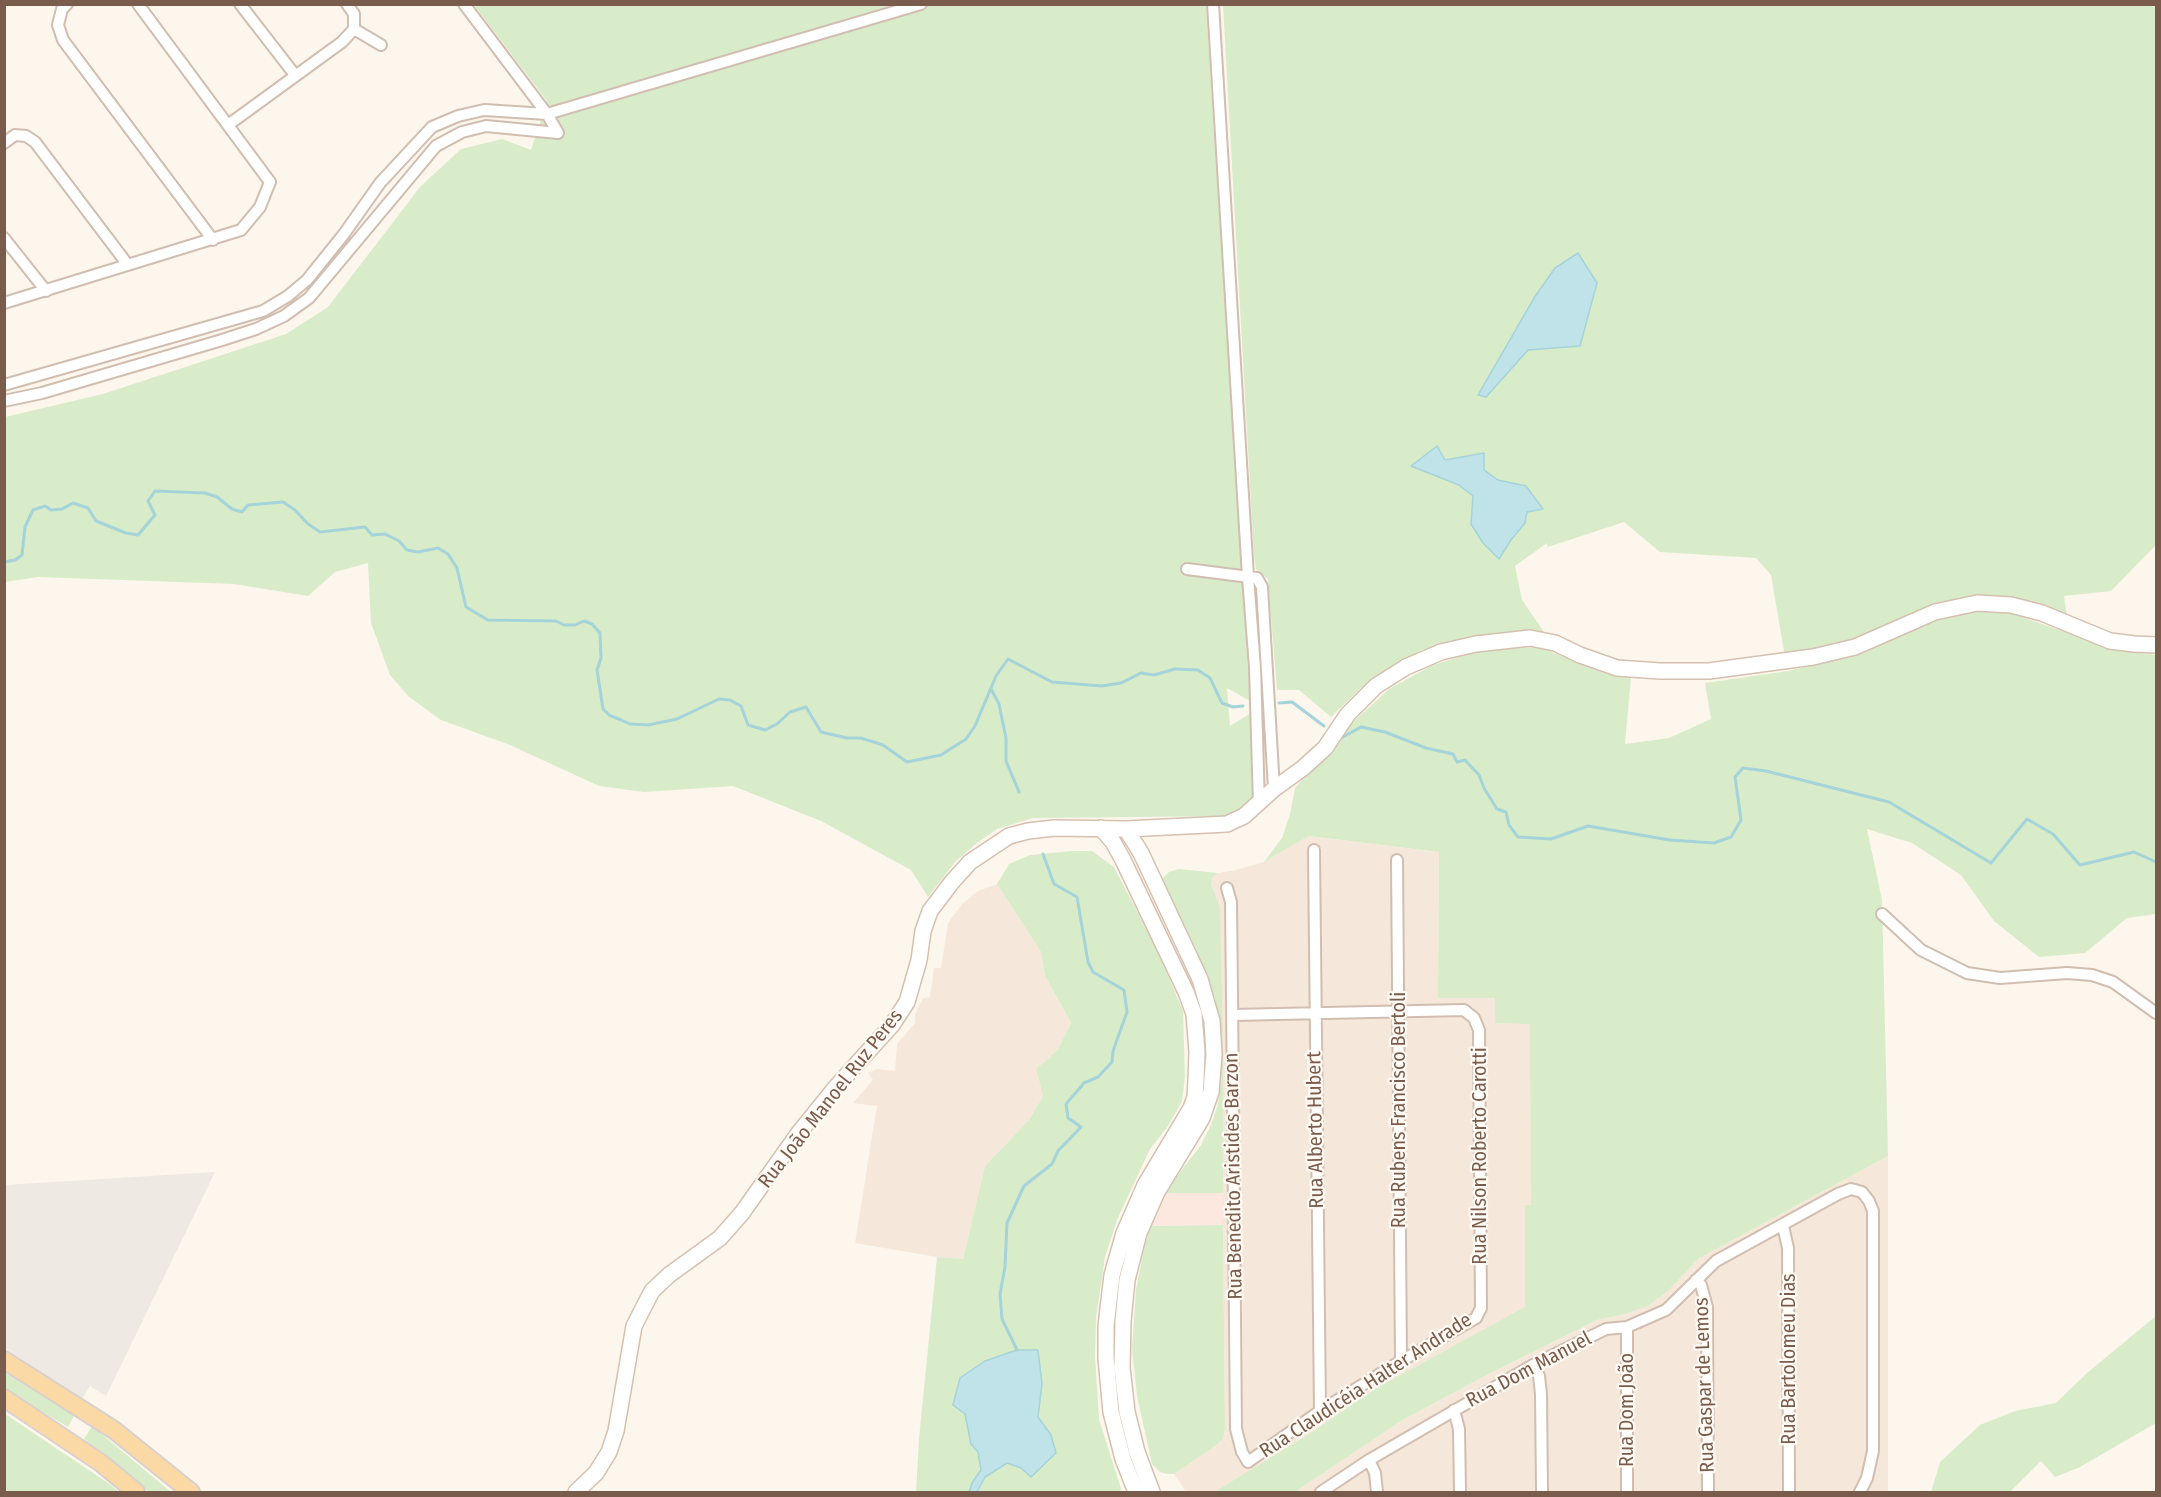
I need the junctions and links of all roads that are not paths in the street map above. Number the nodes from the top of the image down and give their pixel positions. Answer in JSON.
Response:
{"nodes":[{"id":1,"x":67,"y":4,"type":"edge"},
{"id":2,"x":138,"y":4,"type":"edge"},
{"id":3,"x":240,"y":4,"type":"edge"},
{"id":4,"x":347,"y":4,"type":"edge"},
{"id":5,"x":464,"y":4,"type":"edge"},
{"id":6,"x":921,"y":4,"type":"edge"},
{"id":7,"x":1213,"y":4,"type":"edge"},
{"id":8,"x":354,"y":29,"type":"junction"},
{"id":9,"x":381,"y":45,"type":"dead end"},
{"id":10,"x":295,"y":75,"type":"junction"},
{"id":11,"x":547,"y":114,"type":"junction"},
{"id":12,"x":228,"y":125,"type":"junction"},
{"id":13,"x":4,"y":143,"type":"edge"},
{"id":14,"x":4,"y":238,"type":"edge"},
{"id":15,"x":213,"y":240,"type":"junction"},
{"id":16,"x":128,"y":265,"type":"junction"},
{"id":17,"x":46,"y":291,"type":"junction"},
{"id":18,"x":4,"y":303,"type":"edge"},
{"id":19,"x":4,"y":385,"type":"edge"},
{"id":20,"x":4,"y":401,"type":"edge"},
{"id":21,"x":1187,"y":569,"type":"dead end"},
{"id":22,"x":1248,"y":577,"type":"junction"},
{"id":23,"x":2157,"y":645,"type":"edge"},
{"id":24,"x":1274,"y":789,"type":"junction"},
{"id":25,"x":1259,"y":805,"type":"junction"},
{"id":26,"x":1101,"y":828,"type":"junction"},
{"id":27,"x":1126,"y":829,"type":"junction"},
{"id":28,"x":1314,"y":850,"type":"dead end"},
{"id":29,"x":1141,"y":854,"type":"junction"},
{"id":30,"x":1123,"y":860,"type":"junction"},
{"id":31,"x":1397,"y":860,"type":"dead end"},
{"id":32,"x":1227,"y":888,"type":"dead end"},
{"id":33,"x":1882,"y":914,"type":"dead end"},
{"id":34,"x":1398,"y":1011,"type":"junction"},
{"id":35,"x":1315,"y":1013,"type":"junction"},
{"id":36,"x":2157,"y":1013,"type":"edge"},
{"id":37,"x":1232,"y":1015,"type":"junction"},
{"id":38,"x":1783,"y":1226,"type":"junction"},
{"id":39,"x":1696,"y":1280,"type":"junction"},
{"id":40,"x":1481,"y":1308,"type":"joint"},
{"id":41,"x":1628,"y":1327,"type":"junction"},
{"id":42,"x":4,"y":1360,"type":"edge"},
{"id":43,"x":1401,"y":1360,"type":"junction"},
{"id":44,"x":1533,"y":1365,"type":"junction"},
{"id":45,"x":4,"y":1398,"type":"edge"},
{"id":46,"x":1454,"y":1410,"type":"junction"},
{"id":47,"x":1320,"y":1411,"type":"junction"},
{"id":48,"x":1369,"y":1460,"type":"junction"},
{"id":49,"x":1248,"y":1462,"type":"joint"},
{"id":50,"x":136,"y":1492,"type":"edge"},
{"id":51,"x":191,"y":1492,"type":"edge"},
{"id":52,"x":576,"y":1492,"type":"edge"},
{"id":53,"x":1136,"y":1492,"type":"edge"},
{"id":54,"x":1152,"y":1492,"type":"edge"},
{"id":55,"x":1321,"y":1492,"type":"edge"},
{"id":56,"x":1377,"y":1492,"type":"edge"},
{"id":57,"x":1460,"y":1492,"type":"edge"},
{"id":58,"x":1542,"y":1492,"type":"edge"},
{"id":59,"x":1627,"y":1492,"type":"edge"},
{"id":60,"x":1708,"y":1492,"type":"edge"},
{"id":61,"x":1789,"y":1492,"type":"edge"},
{"id":62,"x":1860,"y":1492,"type":"edge"}],
"edges":[{"from":1,"to":15,"type":"street"},
{"from":2,"to":12,"type":"street"},
{"from":3,"to":10,"type":"street"},
{"from":4,"to":8,"type":"street"},
{"from":5,"to":11,"type":"street"},
{"from":6,"to":11,"type":"street"},
{"from":7,"to":22,"type":"street"},
{"from":8,"to":9,"type":"street"},
{"from":8,"to":10,"type":"street"},
{"from":10,"to":12,"type":"street"},
{"from":11,"to":19,"type":"street"},
{"from":11,"to":20,"type":"street"},
{"from":12,"to":15,"type":"street"},
{"from":13,"to":16,"type":"street"},
{"from":14,"to":17,"type":"street"},
{"from":15,"to":16,"type":"street"},
{"from":16,"to":17,"type":"street"},
{"from":17,"to":18,"type":"street"},
{"from":21,"to":22,"type":"street"},
{"from":22,"to":24,"type":"street"},
{"from":22,"to":25,"type":"street"},
{"from":23,"to":24,"type":"main road","name":"Rua João Manoel Ruz Peres"},
{"from":24,"to":25,"type":"main road","name":"Rua João Manoel Ruz Peres"},
{"from":25,"to":27,"type":"main road","name":"Rua João Manoel Ruz Peres"},
{"from":26,"to":27,"type":"main road","name":"Rua João Manoel Ruz Peres"},
{"from":26,"to":30,"type":"main road"},
{"from":26,"to":52,"type":"main road","name":"Rua João Manoel Ruz Peres"},
{"from":27,"to":29,"type":"main road"},
{"from":28,"to":35,"type":"street","name":"Rua Alberto Hubert"},
{"from":29,"to":30,"type":"street"},
{"from":29,"to":54,"type":"main road"},
{"from":30,"to":53,"type":"main road"},
{"from":31,"to":34,"type":"street","name":"Rua Rubens Francisco Bertoli"},
{"from":32,"to":37,"type":"street","name":"Rua Benedito Aristides Barzon"},
{"from":33,"to":36,"type":"street"},
{"from":34,"to":35,"type":"street"},
{"from":34,"to":40,"type":"street","name":"Rua Nilson Roberto Carotti"},
{"from":34,"to":43,"type":"street","name":"Rua Rubens Francisco Bertoli"},
{"from":35,"to":37,"type":"street"},
{"from":35,"to":47,"type":"street","name":"Rua Alberto Hubert"},
{"from":37,"to":49,"type":"street","name":"Rua Benedito Aristides Barzon"},
{"from":38,"to":39,"type":"street","name":"Rua Dom Manuel"},
{"from":38,"to":61,"type":"street","name":"Rua Bartolomeu Dias"},
{"from":38,"to":62,"type":"street","name":"Rua Dom Manuel"},
{"from":39,"to":41,"type":"street","name":"Rua Dom Manuel"},
{"from":39,"to":60,"type":"street","name":"Rua Gaspar de Lemos"},
{"from":40,"to":43,"type":"street","name":"Rua Claudicéia Halter Andrade"},
{"from":41,"to":44,"type":"street","name":"Rua Dom Manuel"},
{"from":41,"to":59,"type":"street","name":"Rua Dom João"},
{"from":42,"to":51,"type":"main road"},
{"from":43,"to":47,"type":"street","name":"Rua Claudicéia Halter Andrade"},
{"from":44,"to":46,"type":"street","name":"Rua Dom Manuel"},
{"from":44,"to":58,"type":"street"},
{"from":45,"to":50,"type":"main road"},
{"from":46,"to":48,"type":"street","name":"Rua Dom Manuel"},
{"from":46,"to":57,"type":"street"},
{"from":47,"to":49,"type":"street","name":"Rua Claudicéia Halter Andrade"},
{"from":48,"to":55,"type":"street","name":"Rua Dom Manuel"},
{"from":48,"to":56,"type":"street"}]}
